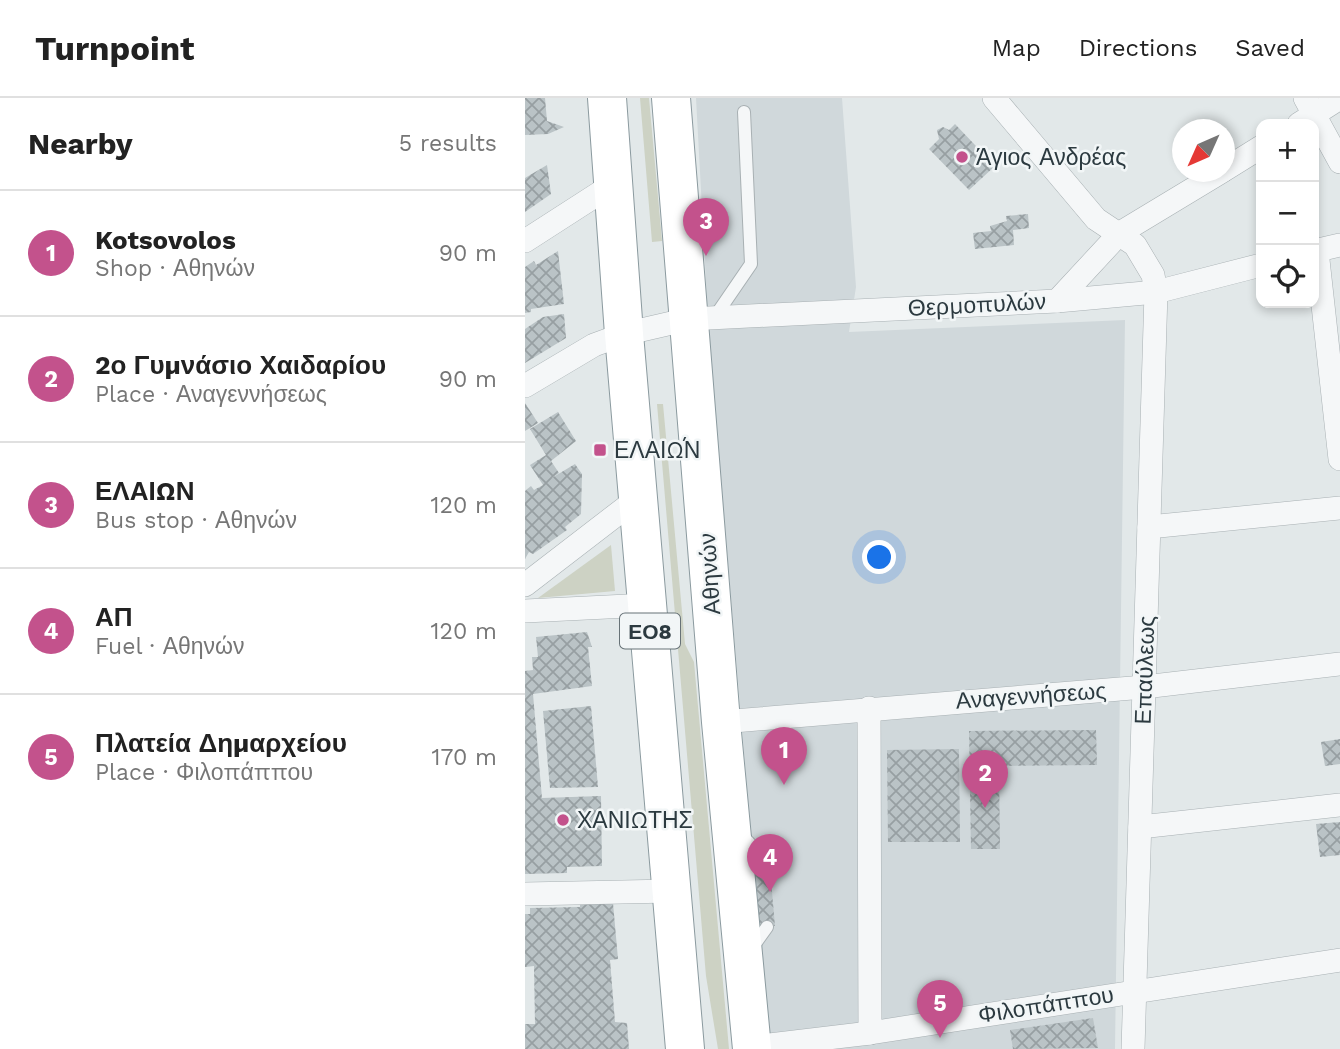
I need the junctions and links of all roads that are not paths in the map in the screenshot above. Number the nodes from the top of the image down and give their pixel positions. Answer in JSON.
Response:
{"nodes":[{"id":1,"x":607,"y":98,"type":"edge"},
{"id":2,"x":671,"y":98,"type":"edge"},
{"id":3,"x":1340,"y":98,"type":"edge"},
{"id":4,"x":1003,"y":101,"type":"edge"},
{"id":5,"x":744,"y":111,"type":"dead end"},
{"id":6,"x":1306,"y":112,"type":"edge"},
{"id":7,"x":1256,"y":150,"type":"edge"},
{"id":8,"x":1340,"y":162,"type":"edge"},
{"id":9,"x":1235,"y":163,"type":"edge"},
{"id":10,"x":1205,"y":182,"type":"edge"},
{"id":11,"x":615,"y":183,"type":"junction"},
{"id":12,"x":1120,"y":233,"type":"junction"},
{"id":13,"x":525,"y":241,"type":"edge"},
{"id":14,"x":1340,"y":244,"type":"edge"},
{"id":15,"x":1319,"y":250,"type":"edge"},
{"id":16,"x":1256,"y":266,"type":"edge"},
{"id":17,"x":1319,"y":273,"type":"edge"},
{"id":18,"x":1156,"y":292,"type":"junction"},
{"id":19,"x":1057,"y":301,"type":"junction"},
{"id":20,"x":701,"y":319,"type":"junction"},
{"id":21,"x":624,"y":334,"type":"junction"},
{"id":22,"x":1335,"y":360,"type":"edge"},
{"id":23,"x":525,"y":386,"type":"edge"},
{"id":24,"x":1340,"y":459,"type":"edge"},
{"id":25,"x":638,"y":498,"type":"junction"},
{"id":26,"x":1340,"y":508,"type":"edge"},
{"id":27,"x":1149,"y":527,"type":"junction"},
{"id":28,"x":525,"y":585,"type":"edge"},
{"id":29,"x":648,"y":606,"type":"junction"},
{"id":30,"x":525,"y":611,"type":"edge"},
{"id":31,"x":1340,"y":664,"type":"edge"},
{"id":32,"x":1144,"y":687,"type":"junction"},
{"id":33,"x":869,"y":708,"type":"junction"},
{"id":34,"x":721,"y":722,"type":"junction"},
{"id":35,"x":1340,"y":805,"type":"edge"},
{"id":36,"x":732,"y":824,"type":"junction"},
{"id":37,"x":1140,"y":827,"type":"junction"},
{"id":38,"x":762,"y":857,"type":"dead end"},
{"id":39,"x":671,"y":891,"type":"junction"},
{"id":40,"x":525,"y":894,"type":"edge"},
{"id":41,"x":767,"y":927,"type":"dead end"},
{"id":42,"x":744,"y":959,"type":"junction"},
{"id":43,"x":1340,"y":960,"type":"edge"},
{"id":44,"x":1135,"y":991,"type":"junction"},
{"id":45,"x":870,"y":1033,"type":"junction"},
{"id":46,"x":752,"y":1048,"type":"edge"},
{"id":47,"x":685,"y":1049,"type":"edge"},
{"id":48,"x":1133,"y":1049,"type":"edge"}],
"edges":[{"from":1,"to":11,"type":"highway","number":"ΕΟ8"},
{"from":2,"to":20,"type":"highway","name":"Αθηνών","number":"ΕΟ8"},
{"from":3,"to":6,"type":"street"},
{"from":4,"to":12,"type":"street"},
{"from":5,"to":20,"type":"lane"},
{"from":6,"to":8,"type":"street"},
{"from":7,"to":9,"type":"street"},
{"from":10,"to":12,"type":"street"},
{"from":11,"to":13,"type":"street"},
{"from":11,"to":21,"type":"highway","number":"ΕΟ8"},
{"from":12,"to":18,"type":"street"},
{"from":12,"to":19,"type":"street"},
{"from":14,"to":15,"type":"street"},
{"from":16,"to":18,"type":"street","name":"Θερμοπυλών"},
{"from":17,"to":22,"type":"street"},
{"from":18,"to":19,"type":"street","name":"Θερμοπυλών"},
{"from":18,"to":27,"type":"street","name":"Επαύλεως"},
{"from":19,"to":20,"type":"street","name":"Θερμοπυλών"},
{"from":20,"to":21,"type":"street","name":"Θερμοπυλών"},
{"from":20,"to":34,"type":"highway","name":"Αθηνών","number":"ΕΟ8"},
{"from":21,"to":23,"type":"street","name":"Θερμοπυλών"},
{"from":21,"to":25,"type":"highway","number":"ΕΟ8"},
{"from":22,"to":24,"type":"street"},
{"from":25,"to":28,"type":"street"},
{"from":25,"to":29,"type":"highway","number":"ΕΟ8"},
{"from":26,"to":27,"type":"street"},
{"from":27,"to":32,"type":"street","name":"Επαύλεως"},
{"from":29,"to":30,"type":"street"},
{"from":29,"to":39,"type":"highway","number":"ΕΟ8"},
{"from":31,"to":32,"type":"street","name":"Αναγεννήσεως"},
{"from":32,"to":33,"type":"street","name":"Αναγεννήσεως"},
{"from":32,"to":37,"type":"street","name":"Επαύλεως"},
{"from":33,"to":34,"type":"street","name":"Αναγεννήσεως"},
{"from":33,"to":45,"type":"street"},
{"from":34,"to":36,"type":"highway","name":"Αθηνών","number":"ΕΟ8"},
{"from":35,"to":37,"type":"street"},
{"from":36,"to":38,"type":"lane"},
{"from":36,"to":42,"type":"highway","name":"Αθηνών","number":"ΕΟ8"},
{"from":37,"to":44,"type":"street","name":"Επαύλεως"},
{"from":39,"to":40,"type":"street"},
{"from":39,"to":47,"type":"highway","number":"ΕΟ8"},
{"from":41,"to":42,"type":"lane"},
{"from":42,"to":46,"type":"highway","name":"Αθηνών","number":"ΕΟ8"},
{"from":43,"to":44,"type":"street","name":"Φιλοπάππου"},
{"from":44,"to":45,"type":"street","name":"Φιλοπάππου"},
{"from":44,"to":48,"type":"street","name":"Επαύλεως"},
{"from":45,"to":46,"type":"street","name":"Φιλοπάππου"}]}
